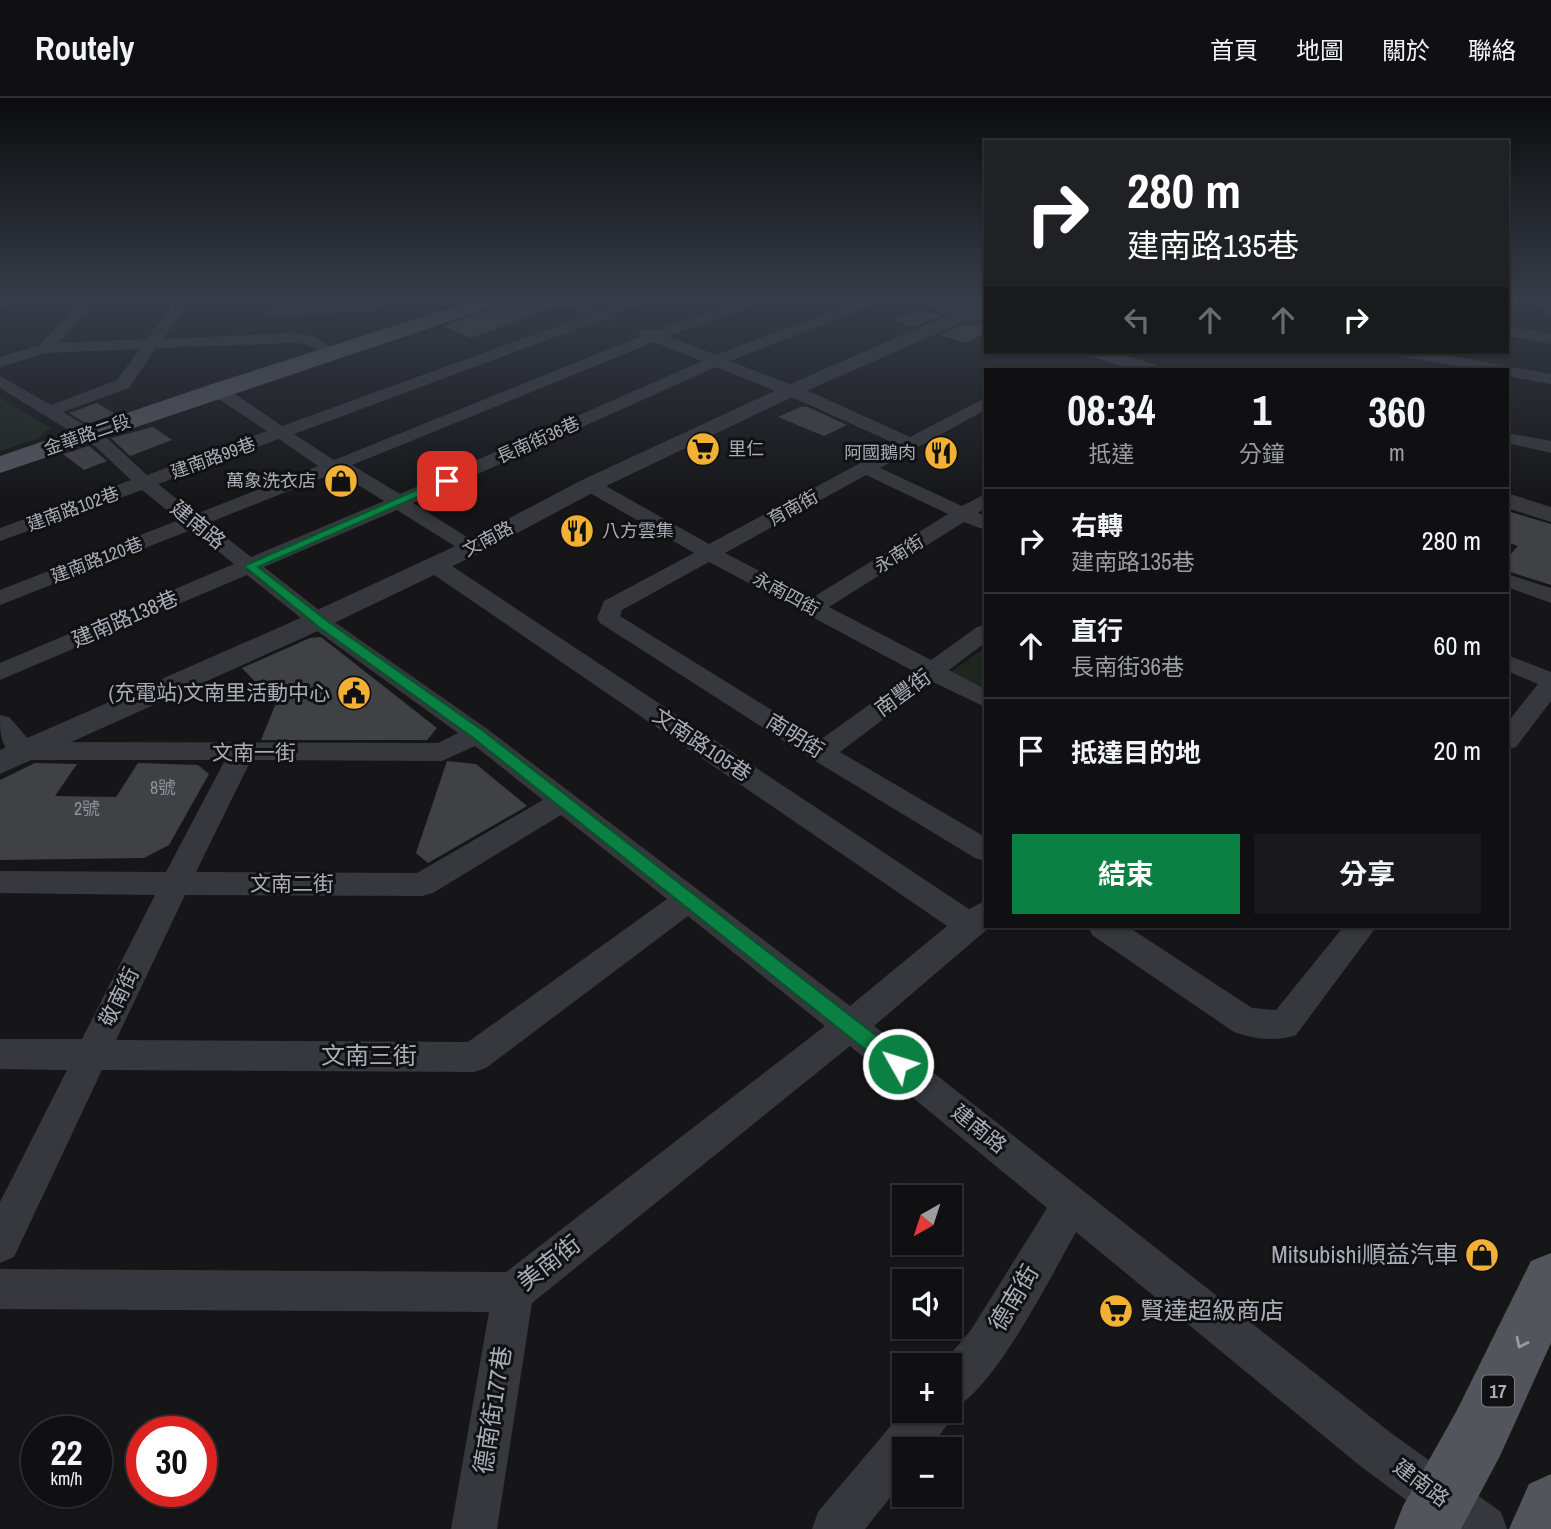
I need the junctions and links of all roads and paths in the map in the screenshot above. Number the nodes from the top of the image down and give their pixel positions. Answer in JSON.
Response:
{"nodes":[{"id":1,"x":135,"y":367,"type":"edge"},
{"id":2,"x":287,"y":367,"type":"edge"},
{"id":3,"x":461,"y":367,"type":"edge"},
{"id":4,"x":579,"y":367,"type":"edge"},
{"id":5,"x":703,"y":367,"type":"edge"},
{"id":6,"x":730,"y":367,"type":"edge"},
{"id":7,"x":849,"y":367,"type":"edge"},
{"id":8,"x":1509,"y":370,"type":"edge"},
{"id":9,"x":1551,"y":379,"type":"edge"},
{"id":10,"x":0,"y":382,"type":"edge"},
{"id":11,"x":217,"y":390,"type":"junction"},
{"id":12,"x":790,"y":391,"type":"junction"},
{"id":13,"x":984,"y":404,"type":"edge"},
{"id":14,"x":50,"y":411,"type":"junction"},
{"id":15,"x":280,"y":434,"type":"junction"},
{"id":16,"x":87,"y":435,"type":"junction"},
{"id":17,"x":1509,"y":438,"type":"edge"},
{"id":18,"x":911,"y":444,"type":"junction"},
{"id":19,"x":1551,"y":447,"type":"edge"},
{"id":20,"x":0,"y":465,"type":"edge"},
{"id":21,"x":332,"y":467,"type":"junction"},
{"id":22,"x":866,"y":468,"type":"junction"},
{"id":23,"x":145,"y":483,"type":"junction"},
{"id":24,"x":590,"y":485,"type":"junction"},
{"id":25,"x":1509,"y":491,"type":"edge"},
{"id":26,"x":984,"y":501,"type":"edge"},
{"id":27,"x":1509,"y":501,"type":"edge"},
{"id":28,"x":398,"y":502,"type":"junction"},
{"id":29,"x":1551,"y":505,"type":"edge"},
{"id":30,"x":963,"y":513,"type":"junction"},
{"id":31,"x":1551,"y":515,"type":"edge"},
{"id":32,"x":194,"y":522,"type":"junction"},
{"id":33,"x":984,"y":524,"type":"edge"},
{"id":34,"x":0,"y":536,"type":"edge"},
{"id":35,"x":471,"y":548,"type":"junction"},
{"id":36,"x":709,"y":553,"type":"junction"},
{"id":37,"x":435,"y":565,"type":"junction"},
{"id":38,"x":250,"y":566,"type":"junction"},
{"id":39,"x":1509,"y":581,"type":"edge"},
{"id":40,"x":1551,"y":596,"type":"edge"},
{"id":41,"x":0,"y":598,"type":"edge"},
{"id":42,"x":812,"y":608,"type":"junction"},
{"id":43,"x":608,"y":618,"type":"joint"},
{"id":44,"x":318,"y":621,"type":"junction"},
{"id":45,"x":984,"y":633,"type":"edge"},
{"id":46,"x":1509,"y":663,"type":"edge"},
{"id":47,"x":932,"y":671,"type":"junction"},
{"id":48,"x":0,"y":672,"type":"edge"},
{"id":49,"x":1551,"y":682,"type":"edge"},
{"id":50,"x":984,"y":698,"type":"edge"},
{"id":51,"x":0,"y":723,"type":"edge"},
{"id":52,"x":477,"y":734,"type":"junction"},
{"id":53,"x":1509,"y":737,"type":"edge"},
{"id":54,"x":26,"y":751,"type":"junction"},
{"id":55,"x":242,"y":753,"type":"junction"},
{"id":56,"x":821,"y":753,"type":"junction"},
{"id":57,"x":0,"y":763,"type":"edge"},
{"id":58,"x":561,"y":802,"type":"junction"},
{"id":59,"x":984,"y":849,"type":"edge"},
{"id":60,"x":0,"y":882,"type":"edge"},
{"id":61,"x":175,"y":884,"type":"junction"},
{"id":62,"x":687,"y":901,"type":"junction"},
{"id":63,"x":977,"y":919,"type":"edge"},
{"id":64,"x":1106,"y":928,"type":"edge"},
{"id":65,"x":1360,"y":928,"type":"edge"},
{"id":66,"x":850,"y":1026,"type":"junction"},
{"id":67,"x":92,"y":1053,"type":"junction"},
{"id":68,"x":0,"y":1054,"type":"edge"},
{"id":69,"x":1072,"y":1203,"type":"junction"},
{"id":70,"x":0,"y":1244,"type":"edge"},
{"id":71,"x":1551,"y":1281,"type":"edge"},
{"id":72,"x":0,"y":1289,"type":"edge"},
{"id":73,"x":513,"y":1292,"type":"junction"},
{"id":74,"x":962,"y":1374,"type":"edge"},
{"id":75,"x":921,"y":1423,"type":"edge"},
{"id":76,"x":1551,"y":1506,"type":"edge"},
{"id":77,"x":1451,"y":1519,"type":"edge"},
{"id":78,"x":474,"y":1529,"type":"edge"},
{"id":79,"x":835,"y":1529,"type":"edge"},
{"id":80,"x":1541,"y":1529,"type":"edge"}],
"edges":[{"from":1,"to":14,"type":"street"},
{"from":2,"to":11,"type":"main road","name":"金華路二段"},
{"from":3,"to":15,"type":"street","name":"建南路99巷"},
{"from":4,"to":21,"type":"street","name":"建南路120巷"},
{"from":5,"to":28,"type":"street","name":"長南街36巷"},
{"from":6,"to":12,"type":"street"},
{"from":7,"to":12,"type":"street","name":"文南路"},
{"from":8,"to":9,"type":"street"},
{"from":10,"to":14,"type":"street","name":"建南路"},
{"from":11,"to":15,"type":"street"},
{"from":11,"to":16,"type":"main road","name":"金華路二段"},
{"from":12,"to":18,"type":"street"},
{"from":12,"to":24,"type":"street","name":"文南路"},
{"from":13,"to":18,"type":"street","name":"育南街"},
{"from":14,"to":16,"type":"street","name":"建南路"},
{"from":15,"to":21,"type":"street"},
{"from":15,"to":23,"type":"street","name":"建南路99巷"},
{"from":16,"to":20,"type":"main road","name":"金華路二段"},
{"from":16,"to":23,"type":"street","name":"建南路"},
{"from":17,"to":19,"type":"street"},
{"from":18,"to":22,"type":"street","name":"育南街"},
{"from":21,"to":28,"type":"street"},
{"from":21,"to":32,"type":"street","name":"建南路120巷"},
{"from":22,"to":30,"type":"street"},
{"from":22,"to":36,"type":"street","name":"育南街"},
{"from":23,"to":32,"type":"street","name":"建南路"},
{"from":23,"to":34,"type":"street","name":"建南路102巷"},
{"from":24,"to":35,"type":"street","name":"文南路"},
{"from":24,"to":36,"type":"street","name":"永南四街"},
{"from":25,"to":29,"type":"street"},
{"from":26,"to":30,"type":"street","name":"永南街"},
{"from":27,"to":31,"type":"street"},
{"from":28,"to":35,"type":"street"},
{"from":28,"to":38,"type":"street","name":"長南街36巷"},
{"from":30,"to":33,"type":"street"},
{"from":30,"to":42,"type":"street","name":"永南街"},
{"from":32,"to":38,"type":"street","name":"建南路"},
{"from":32,"to":41,"type":"street","name":"建南路120巷"},
{"from":35,"to":37,"type":"street","name":"文南路"},
{"from":36,"to":42,"type":"street","name":"永南四街"},
{"from":36,"to":43,"type":"street","name":"育南街"},
{"from":37,"to":44,"type":"street","name":"文南路"},
{"from":37,"to":63,"type":"street","name":"文南路105巷"},
{"from":38,"to":44,"type":"street","name":"建南路"},
{"from":38,"to":48,"type":"street","name":"建南路138巷"},
{"from":39,"to":40,"type":"street"},
{"from":42,"to":47,"type":"street","name":"永南四街"},
{"from":43,"to":56,"type":"street","name":"南明街"},
{"from":44,"to":52,"type":"street","name":"建南路"},
{"from":44,"to":54,"type":"street","name":"文南路"},
{"from":45,"to":47,"type":"street","name":"南豐街"},
{"from":46,"to":49,"type":"street"},
{"from":47,"to":50,"type":"street","name":"永南四街"},
{"from":47,"to":56,"type":"street","name":"南豐街"},
{"from":49,"to":53,"type":"street"},
{"from":51,"to":54,"type":"street"},
{"from":52,"to":55,"type":"street","name":"文南一街"},
{"from":52,"to":58,"type":"street","name":"建南路"},
{"from":54,"to":55,"type":"street","name":"文南一街"},
{"from":54,"to":57,"type":"street","name":"文南路"},
{"from":55,"to":61,"type":"street","name":"敬南街"},
{"from":56,"to":59,"type":"street","name":"南明街"},
{"from":58,"to":61,"type":"street","name":"文南二街"},
{"from":58,"to":62,"type":"street","name":"建南路"},
{"from":60,"to":61,"type":"street","name":"文南二街"},
{"from":61,"to":67,"type":"street","name":"敬南街"},
{"from":62,"to":66,"type":"street","name":"建南路"},
{"from":62,"to":67,"type":"street","name":"文南三街"},
{"from":63,"to":66,"type":"street","name":"美南街"},
{"from":64,"to":65,"type":"street"},
{"from":66,"to":69,"type":"street","name":"建南路"},
{"from":66,"to":73,"type":"street","name":"美南街"},
{"from":67,"to":68,"type":"street","name":"文南三街"},
{"from":67,"to":70,"type":"street","name":"敬南街"},
{"from":69,"to":74,"type":"street","name":"德南街"},
{"from":69,"to":77,"type":"street","name":"建南路"},
{"from":71,"to":77,"type":"main road","number":"17","one_way":true},
{"from":72,"to":73,"type":"street","name":"美南街"},
{"from":73,"to":78,"type":"street","name":"德南街177巷"},
{"from":75,"to":79,"type":"street"},
{"from":76,"to":80,"type":"main road"}]}
